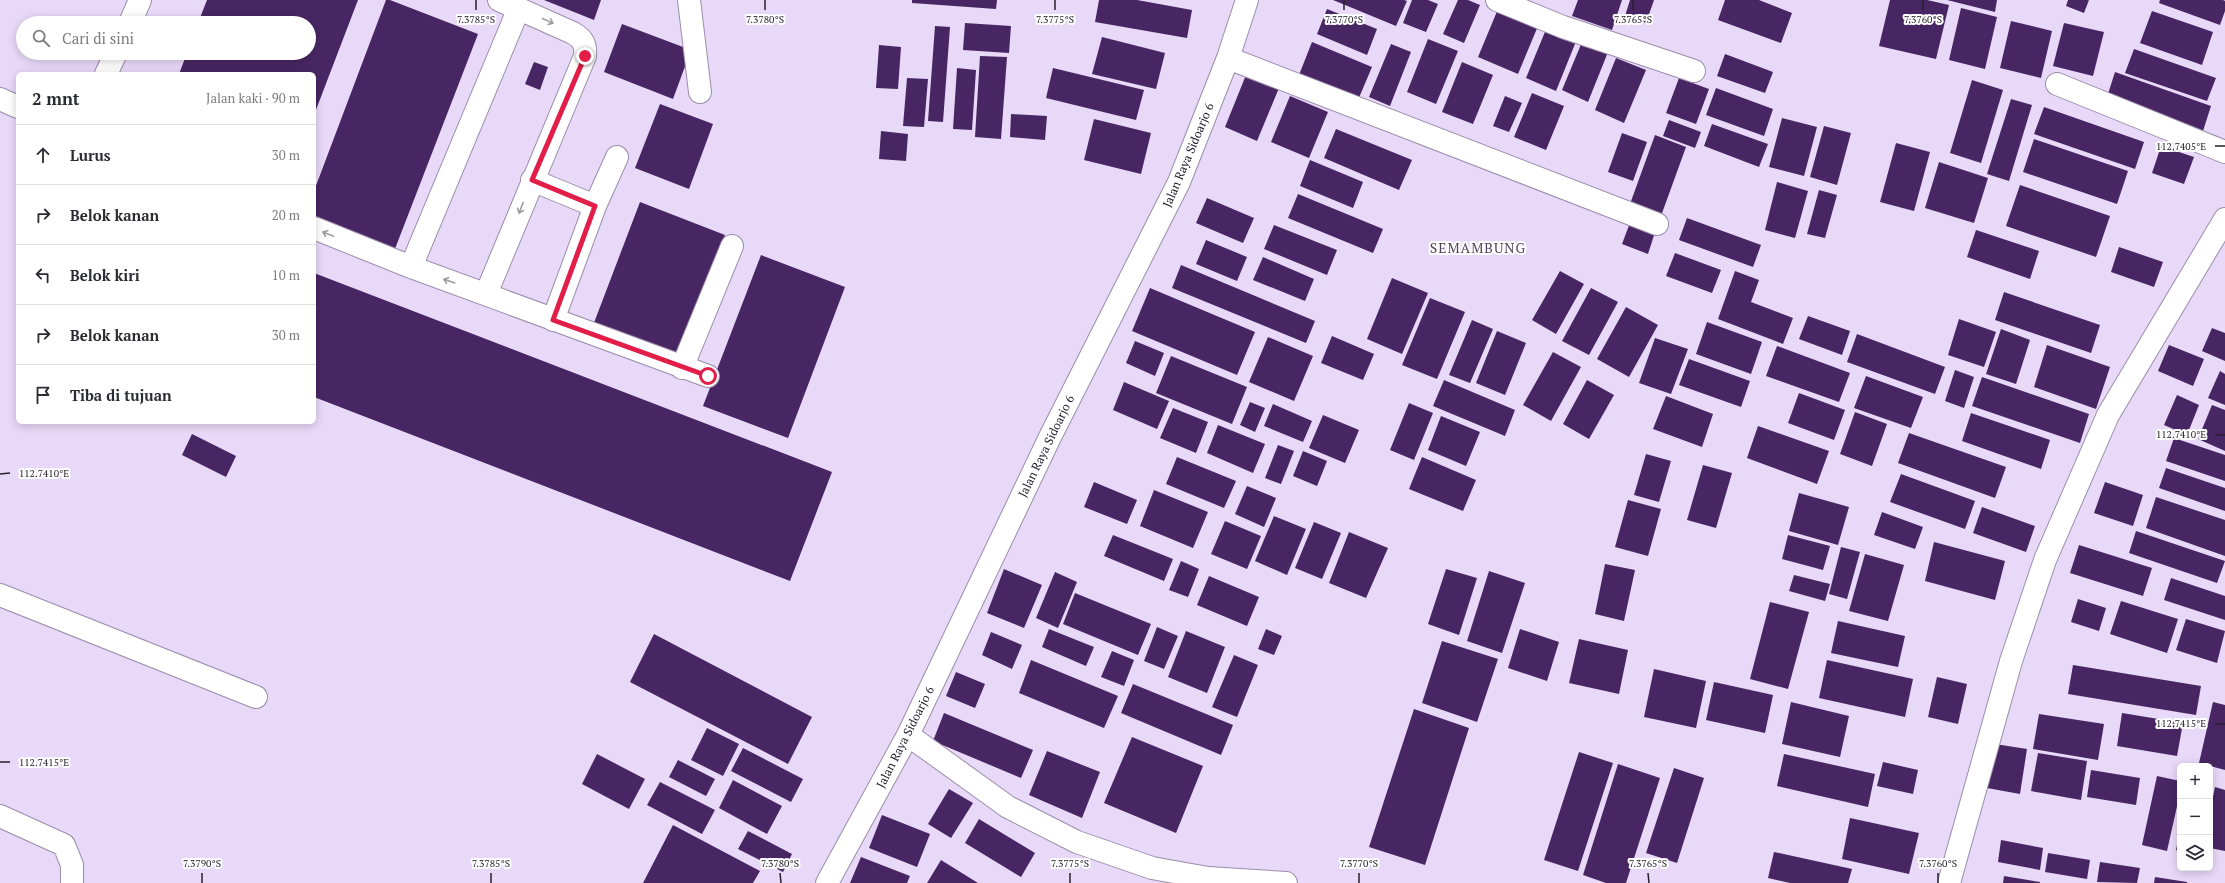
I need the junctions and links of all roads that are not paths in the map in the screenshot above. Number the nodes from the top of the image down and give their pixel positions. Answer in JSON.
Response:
{"nodes":[{"id":1,"x":140,"y":0,"type":"edge"},
{"id":2,"x":689,"y":0,"type":"edge"},
{"id":3,"x":1247,"y":0,"type":"edge"},
{"id":4,"x":1497,"y":0,"type":"edge"},
{"id":5,"x":509,"y":4,"type":"edge"},
{"id":6,"x":133,"y":16,"type":"edge"},
{"id":7,"x":1228,"y":58,"type":"junction"},
{"id":8,"x":113,"y":60,"type":"edge"},
{"id":9,"x":1694,"y":71,"type":"dead end"},
{"id":10,"x":107,"y":72,"type":"edge"},
{"id":11,"x":2057,"y":84,"type":"dead end"},
{"id":12,"x":700,"y":92,"type":"dead end"},
{"id":13,"x":0,"y":100,"type":"edge"},
{"id":14,"x":16,"y":106,"type":"edge"},
{"id":15,"x":2225,"y":152,"type":"edge"},
{"id":16,"x":617,"y":157,"type":"dead end"},
{"id":17,"x":532,"y":180,"type":"junction"},
{"id":18,"x":595,"y":206,"type":"junction"},
{"id":19,"x":2225,"y":219,"type":"edge"},
{"id":20,"x":1657,"y":224,"type":"dead end"},
{"id":21,"x":316,"y":229,"type":"edge"},
{"id":22,"x":732,"y":246,"type":"dead end"},
{"id":23,"x":410,"y":267,"type":"junction"},
{"id":24,"x":486,"y":294,"type":"junction"},
{"id":25,"x":553,"y":320,"type":"junction"},
{"id":26,"x":682,"y":368,"type":"junction"},
{"id":27,"x":708,"y":376,"type":"dead end"},
{"id":28,"x":0,"y":595,"type":"edge"},
{"id":29,"x":256,"y":697,"type":"dead end"},
{"id":30,"x":908,"y":735,"type":"junction"},
{"id":31,"x":0,"y":816,"type":"edge"},
{"id":32,"x":72,"y":883,"type":"edge"},
{"id":33,"x":827,"y":883,"type":"edge"},
{"id":34,"x":1286,"y":883,"type":"edge"},
{"id":35,"x":1949,"y":883,"type":"edge"}],
"edges":[{"from":1,"to":6,"type":"street"},
{"from":2,"to":12,"type":"street"},
{"from":3,"to":7,"type":"street","name":"Jalan Raya Sidoarjo 6"},
{"from":4,"to":9,"type":"street"},
{"from":5,"to":17,"type":"street","one_way":true},
{"from":5,"to":23,"type":"street"},
{"from":7,"to":20,"type":"street"},
{"from":7,"to":30,"type":"street","name":"Jalan Raya Sidoarjo 6"},
{"from":8,"to":10,"type":"street"},
{"from":11,"to":15,"type":"street"},
{"from":13,"to":14,"type":"street"},
{"from":16,"to":18,"type":"street"},
{"from":17,"to":18,"type":"street"},
{"from":17,"to":24,"type":"street","one_way":true},
{"from":18,"to":25,"type":"street"},
{"from":19,"to":35,"type":"street"},
{"from":23,"to":21,"type":"street","one_way":true},
{"from":22,"to":26,"type":"street"},
{"from":24,"to":23,"type":"street","one_way":true},
{"from":24,"to":25,"type":"street"},
{"from":25,"to":26,"type":"street"},
{"from":26,"to":27,"type":"street"},
{"from":28,"to":29,"type":"street"},
{"from":30,"to":33,"type":"street","name":"Jalan Raya Sidoarjo 6"},
{"from":30,"to":34,"type":"street"},
{"from":31,"to":32,"type":"street"}]}
